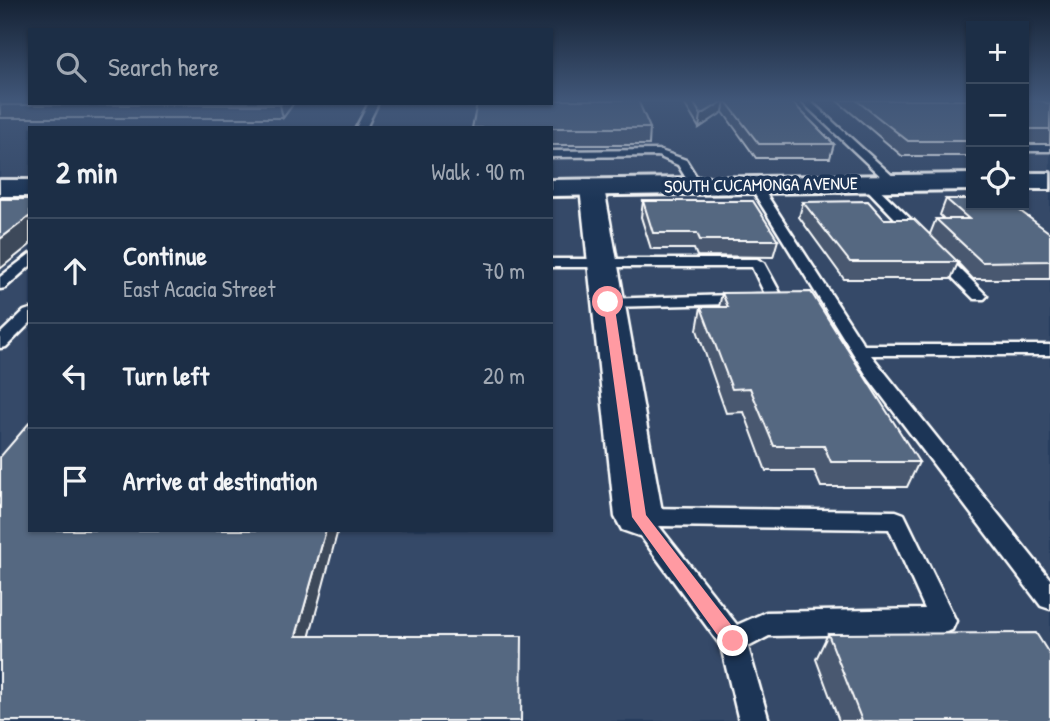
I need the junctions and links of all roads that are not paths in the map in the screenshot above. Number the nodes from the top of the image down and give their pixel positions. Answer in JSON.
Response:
{"nodes":[{"id":1,"x":840,"y":134,"type":"edge"},
{"id":2,"x":1029,"y":148,"type":"edge"},
{"id":3,"x":1050,"y":148,"type":"edge"},
{"id":4,"x":553,"y":154,"type":"edge"},
{"id":5,"x":1029,"y":181,"type":"edge"},
{"id":6,"x":1050,"y":181,"type":"edge"},
{"id":7,"x":966,"y":182,"type":"edge"},
{"id":8,"x":867,"y":183,"type":"junction"},
{"id":9,"x":894,"y":183,"type":"junction"},
{"id":10,"x":755,"y":185,"type":"junction"},
{"id":11,"x":696,"y":186,"type":"junction"},
{"id":12,"x":0,"y":188,"type":"edge"},
{"id":13,"x":28,"y":188,"type":"edge"},
{"id":14,"x":553,"y":188,"type":"edge"},
{"id":15,"x":592,"y":188,"type":"junction"},
{"id":16,"x":28,"y":260,"type":"edge"},
{"id":17,"x":553,"y":263,"type":"edge"},
{"id":18,"x":603,"y":263,"type":"junction"},
{"id":19,"x":0,"y":285,"type":"edge"},
{"id":20,"x":979,"y":296,"type":"dead end"},
{"id":21,"x":608,"y":302,"type":"junction"},
{"id":22,"x":28,"y":316,"type":"edge"},
{"id":23,"x":0,"y":343,"type":"edge"},
{"id":24,"x":859,"y":350,"type":"junction"},
{"id":25,"x":1050,"y":350,"type":"edge"},
{"id":26,"x":639,"y":517,"type":"junction"},
{"id":27,"x":1050,"y":598,"type":"edge"},
{"id":28,"x":733,"y":641,"type":"junction"},
{"id":29,"x":754,"y":721,"type":"edge"}],
"edges":[{"from":1,"to":9,"type":"lane"},
{"from":2,"to":3,"type":"lane"},
{"from":4,"to":11,"type":"lane"},
{"from":5,"to":6,"type":"street"},
{"from":7,"to":9,"type":"street","name":"SOUTH CUCAMONGA AVENUE"},
{"from":8,"to":9,"type":"street","name":"SOUTH CUCAMONGA AVENUE"},
{"from":8,"to":10,"type":"street","name":"SOUTH CUCAMONGA AVENUE"},
{"from":8,"to":20,"type":"lane"},
{"from":10,"to":11,"type":"street","name":"SOUTH CUCAMONGA AVENUE"},
{"from":10,"to":24,"type":"lane"},
{"from":11,"to":15,"type":"street","name":"SOUTH CUCAMONGA AVENUE"},
{"from":12,"to":13,"type":"street"},
{"from":14,"to":15,"type":"street","name":"SOUTH CUCAMONGA AVENUE"},
{"from":15,"to":18,"type":"street"},
{"from":16,"to":19,"type":"lane"},
{"from":17,"to":18,"type":"lane"},
{"from":18,"to":21,"type":"street"},
{"from":18,"to":21,"type":"lane"},
{"from":21,"to":26,"type":"street"},
{"from":22,"to":23,"type":"lane"},
{"from":24,"to":25,"type":"lane"},
{"from":24,"to":27,"type":"lane"},
{"from":26,"to":28,"type":"lane"},
{"from":26,"to":28,"type":"lane"},
{"from":28,"to":29,"type":"lane"}]}
